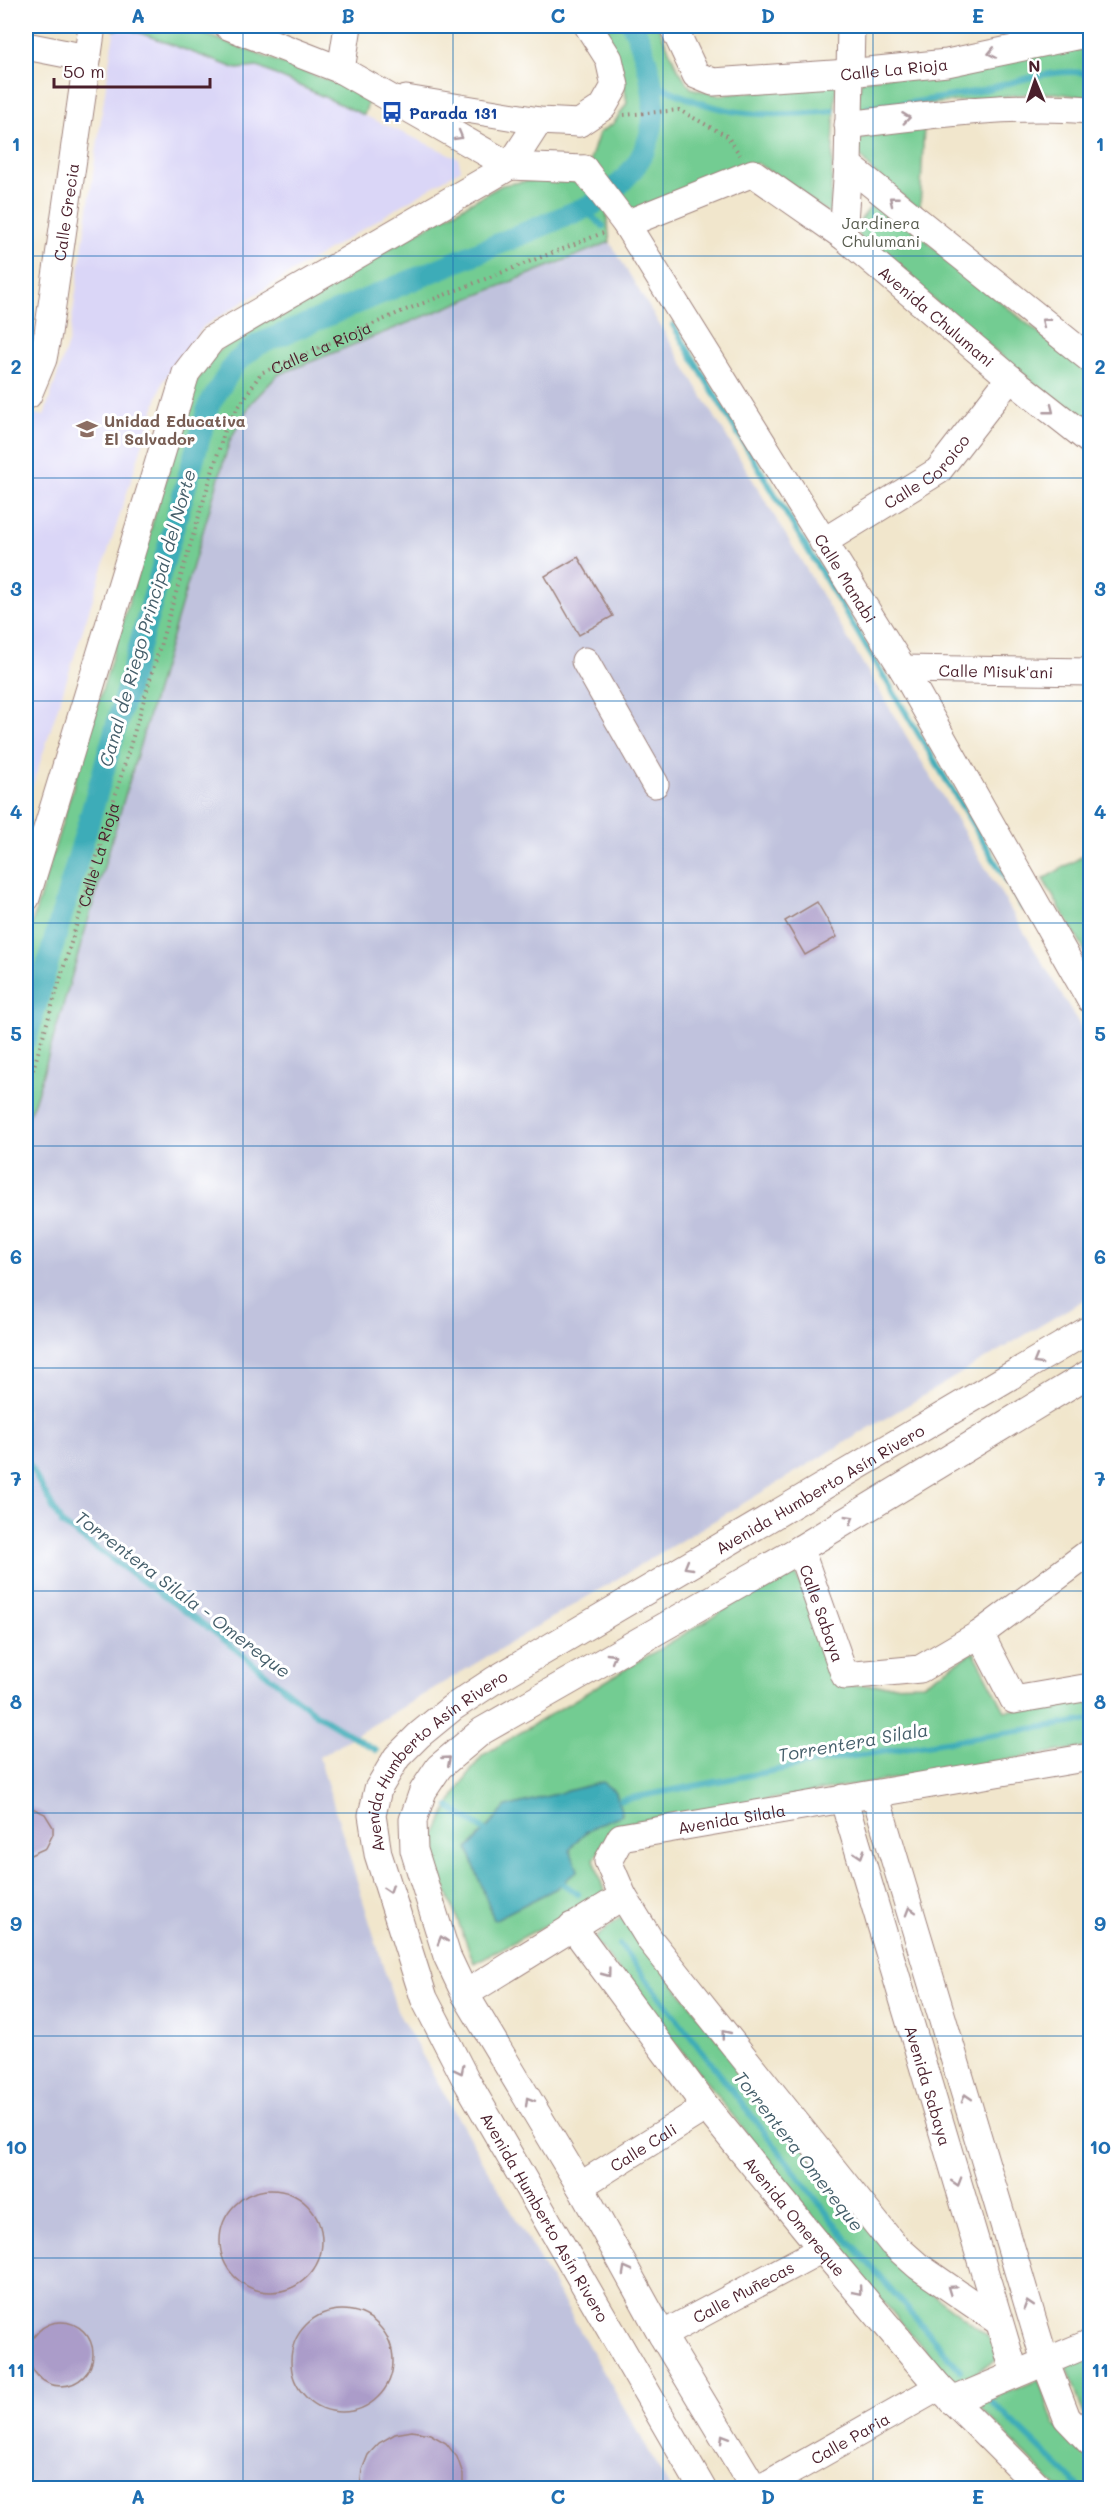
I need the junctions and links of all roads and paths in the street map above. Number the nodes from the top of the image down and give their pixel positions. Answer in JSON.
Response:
{"nodes":[{"id":1,"x":92,"y":26,"type":"edge"},
{"id":2,"x":228,"y":26,"type":"edge"},
{"id":3,"x":348,"y":26,"type":"edge"},
{"id":4,"x":588,"y":26,"type":"edge"},
{"id":5,"x":673,"y":26,"type":"edge"},
{"id":6,"x":851,"y":26,"type":"edge"},
{"id":7,"x":1090,"y":33,"type":"edge"},
{"id":8,"x":26,"y":46,"type":"edge"},
{"id":9,"x":87,"y":58,"type":"junction"},
{"id":10,"x":341,"y":70,"type":"junction"},
{"id":11,"x":848,"y":73,"type":"junction"},
{"id":12,"x":390,"y":97,"type":"junction"},
{"id":13,"x":1090,"y":110,"type":"edge"},
{"id":14,"x":636,"y":115,"type":"dead end"},
{"id":15,"x":538,"y":121,"type":"junction"},
{"id":16,"x":579,"y":123,"type":"junction"},
{"id":17,"x":848,"y":125,"type":"junction"},
{"id":18,"x":848,"y":165,"type":"junction"},
{"id":19,"x":510,"y":166,"type":"junction"},
{"id":20,"x":753,"y":173,"type":"junction"},
{"id":21,"x":605,"y":197,"type":"junction"},
{"id":22,"x":843,"y":236,"type":"junction"},
{"id":23,"x":1090,"y":359,"type":"edge"},
{"id":24,"x":1010,"y":378,"type":"junction"},
{"id":25,"x":27,"y":394,"type":"edge"},
{"id":26,"x":1090,"y":441,"type":"edge"},
{"id":27,"x":823,"y":542,"type":"junction"},
{"id":28,"x":585,"y":661,"type":"dead end"},
{"id":29,"x":903,"y":669,"type":"junction"},
{"id":30,"x":1090,"y":672,"type":"edge"},
{"id":31,"x":655,"y":784,"type":"dead end"},
{"id":32,"x":26,"y":898,"type":"edge"},
{"id":33,"x":1090,"y":999,"type":"edge"},
{"id":34,"x":26,"y":1093,"type":"edge"},
{"id":35,"x":1089,"y":1333,"type":"edge"},
{"id":36,"x":1090,"y":1373,"type":"edge"},
{"id":37,"x":800,"y":1549,"type":"junction"},
{"id":38,"x":1090,"y":1552,"type":"edge"},
{"id":39,"x":980,"y":1634,"type":"junction"},
{"id":40,"x":493,"y":1681,"type":"junction"},
{"id":41,"x":1090,"y":1687,"type":"edge"},
{"id":42,"x":515,"y":1713,"type":"junction"},
{"id":43,"x":1090,"y":1757,"type":"edge"},
{"id":44,"x":875,"y":1794,"type":"junction"},
{"id":45,"x":843,"y":1798,"type":"junction"},
{"id":46,"x":623,"y":1896,"type":"junction"},
{"id":47,"x":572,"y":1926,"type":"junction"},
{"id":48,"x":465,"y":1994,"type":"junction"},
{"id":49,"x":706,"y":2107,"type":"junction"},
{"id":50,"x":580,"y":2186,"type":"junction"},
{"id":51,"x":822,"y":2249,"type":"junction"},
{"id":52,"x":999,"y":2322,"type":"junction"},
{"id":53,"x":662,"y":2335,"type":"junction"},
{"id":54,"x":1090,"y":2343,"type":"edge"},
{"id":55,"x":1045,"y":2361,"type":"junction"},
{"id":56,"x":1015,"y":2374,"type":"junction"},
{"id":57,"x":946,"y":2394,"type":"junction"},
{"id":58,"x":1090,"y":2442,"type":"edge"},
{"id":59,"x":702,"y":2488,"type":"edge"},
{"id":60,"x":754,"y":2488,"type":"edge"},
{"id":61,"x":761,"y":2488,"type":"edge"},
{"id":62,"x":1040,"y":2488,"type":"edge"}],
"edges":[{"from":1,"to":9,"type":"street","name":"Calle Grecia"},
{"from":2,"to":10,"type":"street"},
{"from":3,"to":10,"type":"street"},
{"from":4,"to":16,"type":"street"},
{"from":5,"to":11,"type":"street","name":"Calle La Rioja"},
{"from":6,"to":11,"type":"street"},
{"from":7,"to":11,"type":"street","name":"Calle La Rioja","one_way":true},
{"from":8,"to":9,"type":"street"},
{"from":9,"to":25,"type":"street","name":"Calle Grecia"},
{"from":10,"to":12,"type":"street"},
{"from":11,"to":17,"type":"street"},
{"from":12,"to":15,"type":"street"},
{"from":12,"to":19,"type":"street","one_way":true},
{"from":17,"to":13,"type":"street","one_way":true},
{"from":14,"to":20,"type":"path"},
{"from":15,"to":16,"type":"street"},
{"from":15,"to":19,"type":"street"},
{"from":16,"to":21,"type":"street"},
{"from":17,"to":18,"type":"street"},
{"from":18,"to":22,"type":"street"},
{"from":23,"to":18,"type":"street","one_way":true},
{"from":19,"to":21,"type":"street"},
{"from":19,"to":32,"type":"street"},
{"from":20,"to":21,"type":"street"},
{"from":20,"to":22,"type":"street","name":"Avenida Chulumani"},
{"from":21,"to":27,"type":"street","name":"Calle Manabi"},
{"from":21,"to":34,"type":"path","name":"Calle La Rioja"},
{"from":22,"to":24,"type":"street","name":"Avenida Chulumani"},
{"from":24,"to":26,"type":"street","name":"Avenida Chulumani","one_way":true},
{"from":24,"to":27,"type":"street","name":"Calle Coroico"},
{"from":27,"to":29,"type":"street","name":"Calle Manabi"},
{"from":28,"to":31,"type":"street"},
{"from":29,"to":30,"type":"street","name":"Calle Misuk'ani"},
{"from":29,"to":33,"type":"street","name":"Calle Manabi"},
{"from":35,"to":40,"type":"street","name":"Avenida Humberto Asín Rivero","one_way":true},
{"from":37,"to":36,"type":"street","name":"Avenida Humberto Asín Rivero","one_way":true},
{"from":37,"to":39,"type":"street","name":"Calle Sabaya"},
{"from":42,"to":37,"type":"street","name":"Avenida Humberto Asín Rivero","one_way":true},
{"from":38,"to":39,"type":"street"},
{"from":39,"to":41,"type":"street"},
{"from":40,"to":42,"type":"street"},
{"from":40,"to":59,"type":"street","name":"Avenida Humberto Asín Rivero","one_way":true},
{"from":48,"to":42,"type":"street","name":"Avenida Humberto Asín Rivero","one_way":true},
{"from":43,"to":44,"type":"street","name":"Avenida Silala"},
{"from":44,"to":45,"type":"street","name":"Avenida Silala"},
{"from":55,"to":44,"type":"street","name":"Avenida Sabaya","one_way":true},
{"from":45,"to":46,"type":"street","name":"Avenida Silala"},
{"from":45,"to":52,"type":"street","name":"Avenida Sabaya","one_way":true},
{"from":46,"to":47,"type":"street"},
{"from":52,"to":46,"type":"street","one_way":true},
{"from":47,"to":48,"type":"street"},
{"from":47,"to":49,"type":"street","name":"Avenida Omereque","one_way":true},
{"from":50,"to":48,"type":"street","name":"Avenida Humberto Asín Rivero","one_way":true},
{"from":49,"to":50,"type":"street","name":"Calle Cali"},
{"from":49,"to":51,"type":"street","name":"Avenida Omereque"},
{"from":53,"to":50,"type":"street","name":"Avenida Humberto Asín Rivero","one_way":true},
{"from":51,"to":53,"type":"street","name":"Calle Muñecas"},
{"from":51,"to":57,"type":"street","name":"Avenida Omereque","one_way":true},
{"from":52,"to":56,"type":"street","name":"Avenida Sabaya"},
{"from":60,"to":53,"type":"street","name":"Avenida Humberto Asín Rivero","one_way":true},
{"from":54,"to":55,"type":"street","name":"Calle Paria"},
{"from":55,"to":56,"type":"street","name":"Calle Paria"},
{"from":55,"to":58,"type":"street"},
{"from":56,"to":57,"type":"street","name":"Calle Paria"},
{"from":57,"to":61,"type":"street","name":"Calle Paria"},
{"from":57,"to":62,"type":"street","name":"Avenida Omereque"}]}
